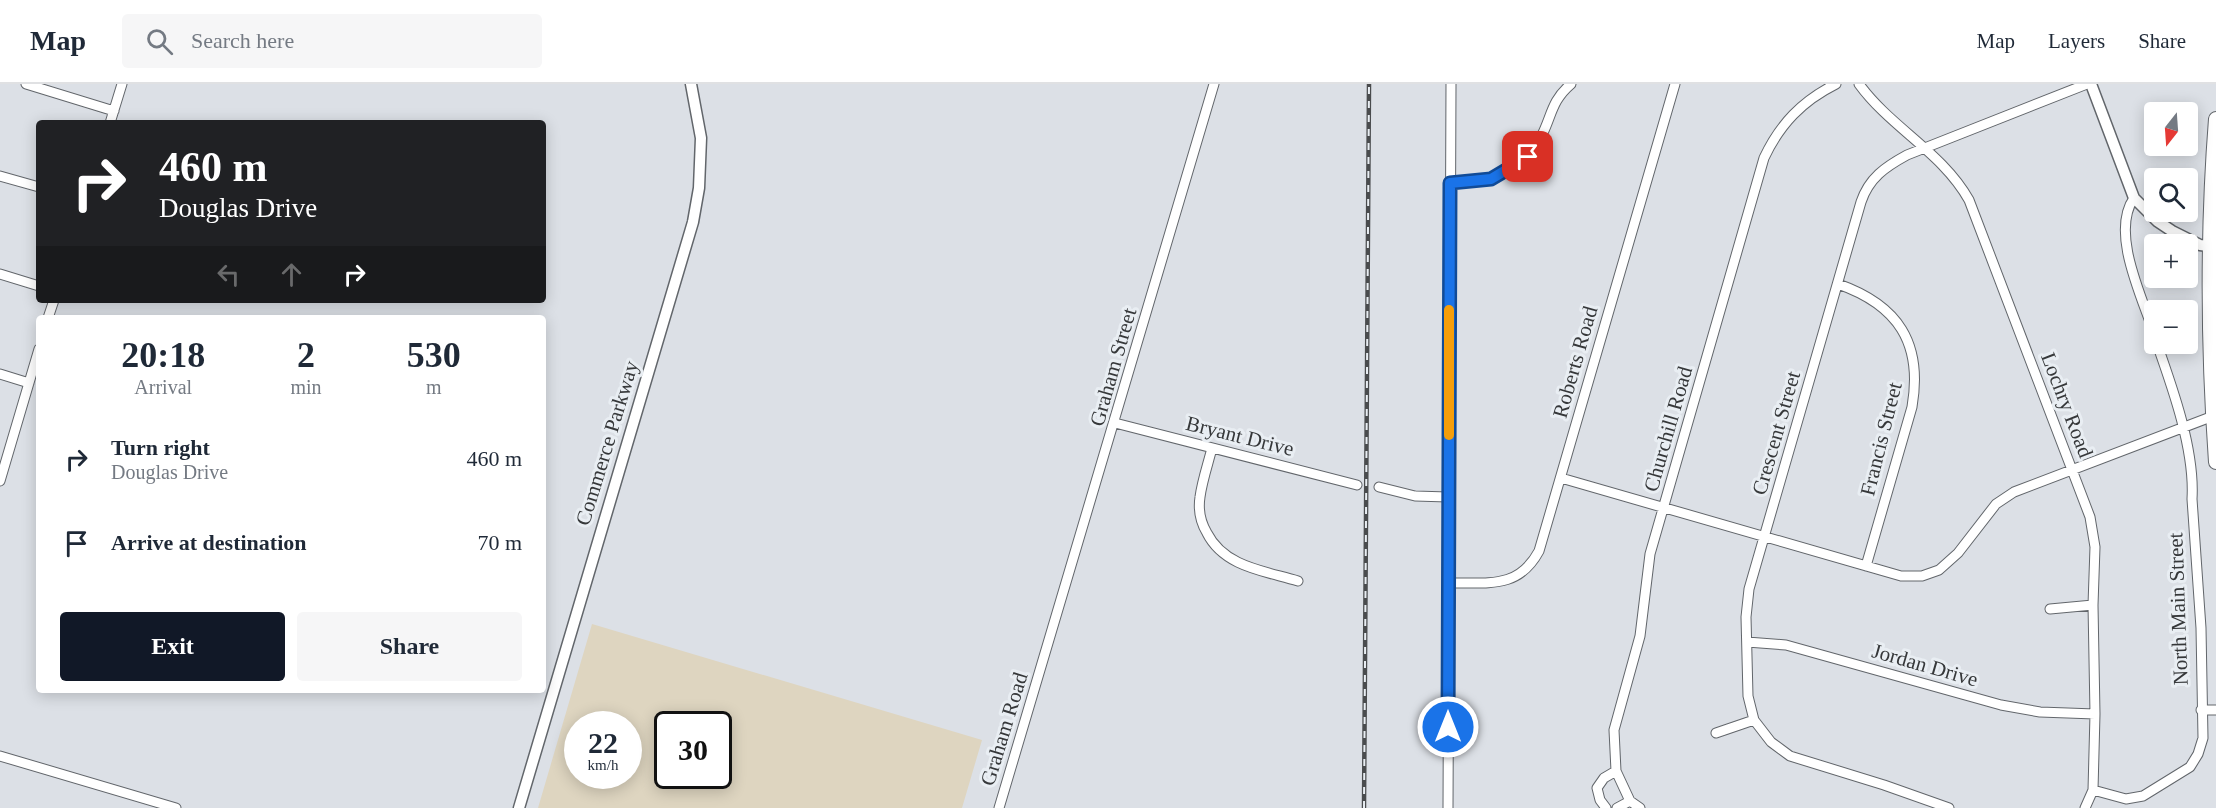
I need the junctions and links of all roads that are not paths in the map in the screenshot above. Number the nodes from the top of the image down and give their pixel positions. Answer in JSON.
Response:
{"nodes":[{"id":1,"x":26,"y":84,"type":"edge"},
{"id":2,"x":122,"y":84,"type":"edge"},
{"id":3,"x":691,"y":84,"type":"edge"},
{"id":4,"x":1214,"y":84,"type":"edge"},
{"id":5,"x":1451,"y":84,"type":"edge"},
{"id":6,"x":1571,"y":84,"type":"edge"},
{"id":7,"x":1674,"y":84,"type":"edge"},
{"id":8,"x":1836,"y":84,"type":"edge"},
{"id":9,"x":1859,"y":84,"type":"edge"},
{"id":10,"x":2089,"y":84,"type":"edge"},
{"id":11,"x":114,"y":111,"type":"junction"},
{"id":12,"x":2216,"y":119,"type":"edge"},
{"id":13,"x":111,"y":120,"type":"edge"},
{"id":14,"x":1924,"y":149,"type":"junction"},
{"id":15,"x":0,"y":176,"type":"edge"},
{"id":16,"x":1450,"y":183,"type":"junction"},
{"id":17,"x":36,"y":187,"type":"edge"},
{"id":18,"x":2134,"y":198,"type":"junction"},
{"id":19,"x":2213,"y":247,"type":"edge"},
{"id":20,"x":0,"y":274,"type":"edge"},
{"id":21,"x":1838,"y":284,"type":"junction"},
{"id":22,"x":36,"y":285,"type":"edge"},
{"id":23,"x":2144,"y":303,"type":"edge"},
{"id":24,"x":2160,"y":354,"type":"edge"},
{"id":25,"x":36,"y":359,"type":"edge"},
{"id":26,"x":0,"y":374,"type":"edge"},
{"id":27,"x":29,"y":383,"type":"junction"},
{"id":28,"x":2214,"y":415,"type":"edge"},
{"id":29,"x":1115,"y":423,"type":"junction"},
{"id":30,"x":2182,"y":427,"type":"junction"},
{"id":31,"x":1212,"y":448,"type":"junction"},
{"id":32,"x":2216,"y":462,"type":"edge"},
{"id":33,"x":2072,"y":469,"type":"junction"},
{"id":34,"x":1560,"y":478,"type":"junction"},
{"id":35,"x":0,"y":481,"type":"edge"},
{"id":36,"x":1356,"y":484,"type":"dead end"},
{"id":37,"x":1379,"y":487,"type":"dead end"},
{"id":38,"x":1448,"y":497,"type":"junction"},
{"id":39,"x":1664,"y":507,"type":"junction"},
{"id":40,"x":1764,"y":537,"type":"junction"},
{"id":41,"x":1866,"y":566,"type":"junction"},
{"id":42,"x":1298,"y":581,"type":"dead end"},
{"id":43,"x":1449,"y":583,"type":"junction"},
{"id":44,"x":2092,"y":605,"type":"junction"},
{"id":45,"x":2050,"y":609,"type":"dead end"},
{"id":46,"x":1747,"y":642,"type":"junction"},
{"id":47,"x":1043,"y":660,"type":"joint"},
{"id":48,"x":2201,"y":710,"type":"junction"},
{"id":49,"x":2216,"y":710,"type":"edge"},
{"id":50,"x":2095,"y":714,"type":"junction"},
{"id":51,"x":1754,"y":720,"type":"junction"},
{"id":52,"x":1716,"y":733,"type":"dead end"},
{"id":53,"x":0,"y":756,"type":"edge"},
{"id":54,"x":1616,"y":771,"type":"junction"},
{"id":55,"x":2094,"y":790,"type":"junction"},
{"id":56,"x":1630,"y":801,"type":"junction"},
{"id":57,"x":176,"y":808,"type":"edge"},
{"id":58,"x":519,"y":808,"type":"edge"},
{"id":59,"x":999,"y":808,"type":"edge"},
{"id":60,"x":1448,"y":808,"type":"edge"},
{"id":61,"x":1606,"y":808,"type":"edge"},
{"id":62,"x":1617,"y":808,"type":"edge"},
{"id":63,"x":1640,"y":808,"type":"edge"},
{"id":64,"x":1949,"y":808,"type":"edge"},
{"id":65,"x":2085,"y":808,"type":"edge"}],
"edges":[{"from":1,"to":11,"type":"street"},
{"from":2,"to":11,"type":"street"},
{"from":3,"to":58,"type":"street","name":"Commerce Parkway"},
{"from":4,"to":29,"type":"street","name":"Graham Street"},
{"from":5,"to":16,"type":"street"},
{"from":6,"to":16,"type":"street"},
{"from":7,"to":34,"type":"street","name":"Roberts Road"},
{"from":8,"to":39,"type":"street","name":"Churchill Road"},
{"from":9,"to":14,"type":"street","name":"Lochry Road"},
{"from":10,"to":14,"type":"street","name":"Crescent Street"},
{"from":10,"to":18,"type":"street"},
{"from":11,"to":13,"type":"street"},
{"from":12,"to":19,"type":"main road"},
{"from":14,"to":21,"type":"street","name":"Crescent Street"},
{"from":14,"to":33,"type":"street","name":"Lochry Road"},
{"from":15,"to":17,"type":"street"},
{"from":16,"to":38,"type":"street"},
{"from":18,"to":19,"type":"street"},
{"from":18,"to":23,"type":"street"},
{"from":19,"to":28,"type":"main road"},
{"from":20,"to":22,"type":"street"},
{"from":21,"to":40,"type":"street","name":"Crescent Street"},
{"from":21,"to":41,"type":"street","name":"Francis Street"},
{"from":24,"to":30,"type":"street","name":"North Main Street"},
{"from":25,"to":27,"type":"street"},
{"from":26,"to":27,"type":"street"},
{"from":27,"to":35,"type":"street"},
{"from":28,"to":30,"type":"street"},
{"from":28,"to":32,"type":"main road"},
{"from":29,"to":31,"type":"street","name":"Bryant Drive"},
{"from":29,"to":47,"type":"street","name":"Graham Street"},
{"from":30,"to":33,"type":"street"},
{"from":30,"to":48,"type":"street","name":"North Main Street"},
{"from":31,"to":36,"type":"street","name":"Bryant Drive"},
{"from":31,"to":42,"type":"street"},
{"from":33,"to":41,"type":"street"},
{"from":33,"to":44,"type":"street","name":"Lochry Road"},
{"from":34,"to":39,"type":"street"},
{"from":34,"to":43,"type":"street","name":"Roberts Road"},
{"from":37,"to":38,"type":"street"},
{"from":38,"to":43,"type":"street"},
{"from":39,"to":40,"type":"street"},
{"from":39,"to":54,"type":"street","name":"Churchill Road"},
{"from":40,"to":41,"type":"street"},
{"from":40,"to":46,"type":"street","name":"Crescent Street"},
{"from":43,"to":60,"type":"street"},
{"from":44,"to":45,"type":"street"},
{"from":44,"to":50,"type":"street","name":"Lochry Road"},
{"from":46,"to":50,"type":"street","name":"Jordan Drive"},
{"from":46,"to":51,"type":"street","name":"Crescent Street"},
{"from":47,"to":59,"type":"street","name":"Graham Road"},
{"from":48,"to":49,"type":"street"},
{"from":48,"to":55,"type":"street","name":"North Main Street"},
{"from":50,"to":55,"type":"street","name":"Lochry Road"},
{"from":51,"to":52,"type":"street"},
{"from":51,"to":64,"type":"street","name":"Crescent Street"},
{"from":53,"to":57,"type":"street"},
{"from":54,"to":56,"type":"street","name":"Churchill Road"},
{"from":54,"to":61,"type":"street"},
{"from":55,"to":65,"type":"street"},
{"from":56,"to":62,"type":"street"},
{"from":56,"to":63,"type":"street","name":"Churchill Road"}]}
